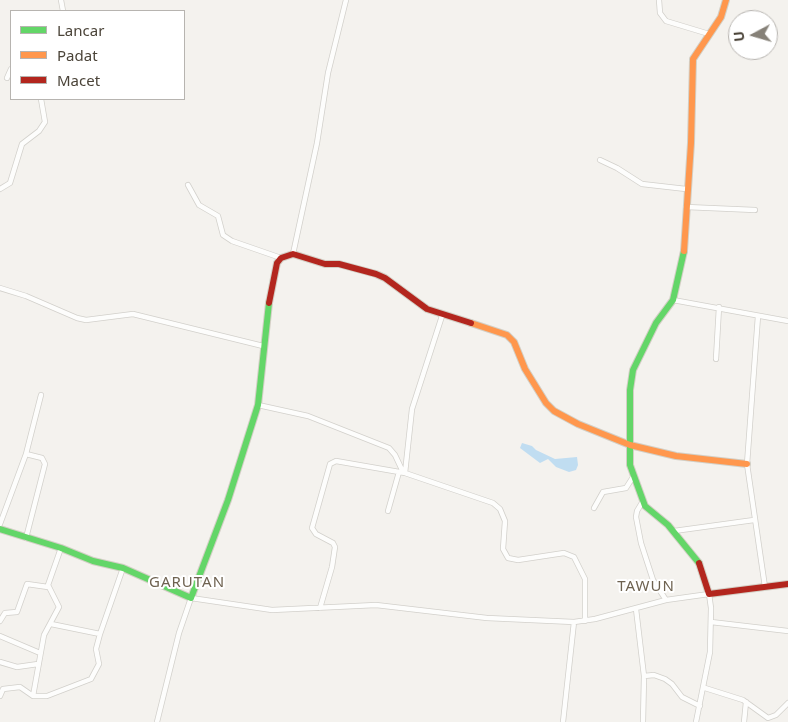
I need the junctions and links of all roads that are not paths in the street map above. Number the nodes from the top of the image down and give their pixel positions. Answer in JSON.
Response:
{"nodes":[{"id":1,"x":346,"y":0,"type":"edge"},
{"id":2,"x":658,"y":0,"type":"edge"},
{"id":3,"x":726,"y":0,"type":"edge"},
{"id":4,"x":710,"y":34,"type":"junction"},
{"id":5,"x":10,"y":72,"type":"edge"},
{"id":6,"x":8,"y":78,"type":"dead end"},
{"id":7,"x":42,"y":100,"type":"edge"},
{"id":8,"x":600,"y":160,"type":"dead end"},
{"id":9,"x":188,"y":185,"type":"dead end"},
{"id":10,"x":0,"y":189,"type":"edge"},
{"id":11,"x":686,"y":190,"type":"junction"},
{"id":12,"x":686,"y":208,"type":"junction"},
{"id":13,"x":755,"y":210,"type":"dead end"},
{"id":14,"x":293,"y":254,"type":"junction"},
{"id":15,"x":281,"y":258,"type":"junction"},
{"id":16,"x":0,"y":288,"type":"edge"},
{"id":17,"x":673,"y":300,"type":"junction"},
{"id":18,"x":719,"y":307,"type":"junction"},
{"id":19,"x":442,"y":316,"type":"junction"},
{"id":20,"x":758,"y":316,"type":"junction"},
{"id":21,"x":788,"y":321,"type":"edge"},
{"id":22,"x":263,"y":346,"type":"junction"},
{"id":23,"x":716,"y":359,"type":"dead end"},
{"id":24,"x":41,"y":395,"type":"dead end"},
{"id":25,"x":258,"y":405,"type":"junction"},
{"id":26,"x":630,"y":445,"type":"junction"},
{"id":27,"x":26,"y":454,"type":"junction"},
{"id":28,"x":747,"y":464,"type":"junction"},
{"id":29,"x":403,"y":472,"type":"junction"},
{"id":30,"x":633,"y":477,"type":"junction"},
{"id":31,"x":643,"y":501,"type":"junction"},
{"id":32,"x":594,"y":508,"type":"dead end"},
{"id":33,"x":388,"y":512,"type":"dead end"},
{"id":34,"x":754,"y":520,"type":"junction"},
{"id":35,"x":0,"y":524,"type":"edge"},
{"id":36,"x":0,"y":530,"type":"edge"},
{"id":37,"x":674,"y":531,"type":"junction"},
{"id":38,"x":26,"y":538,"type":"junction"},
{"id":39,"x":61,"y":548,"type":"junction"},
{"id":40,"x":123,"y":568,"type":"junction"},
{"id":41,"x":788,"y":584,"type":"edge"},
{"id":42,"x":48,"y":587,"type":"junction"},
{"id":43,"x":765,"y":587,"type":"junction"},
{"id":44,"x":709,"y":594,"type":"junction"},
{"id":45,"x":191,"y":598,"type":"junction"},
{"id":46,"x":666,"y":600,"type":"junction"},
{"id":47,"x":320,"y":608,"type":"junction"},
{"id":48,"x":636,"y":609,"type":"junction"},
{"id":49,"x":0,"y":621,"type":"edge"},
{"id":50,"x":585,"y":621,"type":"junction"},
{"id":51,"x":574,"y":622,"type":"junction"},
{"id":52,"x":711,"y":622,"type":"junction"},
{"id":53,"x":51,"y":624,"type":"junction"},
{"id":54,"x":788,"y":632,"type":"edge"},
{"id":55,"x":100,"y":634,"type":"junction"},
{"id":56,"x":0,"y":636,"type":"edge"},
{"id":57,"x":40,"y":653,"type":"junction"},
{"id":58,"x":0,"y":662,"type":"edge"},
{"id":59,"x":38,"y":664,"type":"junction"},
{"id":60,"x":644,"y":676,"type":"junction"},
{"id":61,"x":705,"y":688,"type":"junction"},
{"id":62,"x":0,"y":696,"type":"edge"},
{"id":63,"x":33,"y":696,"type":"junction"},
{"id":64,"x":746,"y":702,"type":"junction"},
{"id":65,"x":788,"y":703,"type":"edge"},
{"id":66,"x":700,"y":706,"type":"junction"},
{"id":67,"x":157,"y":722,"type":"edge"},
{"id":68,"x":563,"y":722,"type":"edge"},
{"id":69,"x":643,"y":722,"type":"edge"},
{"id":70,"x":696,"y":722,"type":"edge"},
{"id":71,"x":744,"y":722,"type":"edge"}],
"edges":[{"from":1,"to":14,"type":"street"},
{"from":2,"to":4,"type":"street"},
{"from":3,"to":4,"type":"street"},
{"from":4,"to":11,"type":"street"},
{"from":5,"to":6,"type":"street"},
{"from":7,"to":10,"type":"street"},
{"from":8,"to":11,"type":"street"},
{"from":9,"to":15,"type":"street"},
{"from":11,"to":12,"type":"street"},
{"from":12,"to":13,"type":"street"},
{"from":12,"to":17,"type":"street"},
{"from":14,"to":15,"type":"street"},
{"from":14,"to":19,"type":"street"},
{"from":15,"to":22,"type":"street"},
{"from":16,"to":22,"type":"street"},
{"from":17,"to":18,"type":"street"},
{"from":17,"to":26,"type":"street"},
{"from":18,"to":20,"type":"street"},
{"from":18,"to":23,"type":"street"},
{"from":19,"to":26,"type":"street"},
{"from":19,"to":29,"type":"street"},
{"from":20,"to":21,"type":"street"},
{"from":20,"to":28,"type":"street"},
{"from":22,"to":25,"type":"street"},
{"from":24,"to":27,"type":"street"},
{"from":25,"to":29,"type":"street"},
{"from":25,"to":45,"type":"street"},
{"from":26,"to":28,"type":"street"},
{"from":26,"to":30,"type":"street"},
{"from":27,"to":35,"type":"street"},
{"from":27,"to":38,"type":"street"},
{"from":28,"to":34,"type":"street"},
{"from":29,"to":33,"type":"street"},
{"from":29,"to":47,"type":"street"},
{"from":29,"to":50,"type":"street"},
{"from":30,"to":31,"type":"street"},
{"from":30,"to":32,"type":"street"},
{"from":31,"to":37,"type":"street"},
{"from":31,"to":46,"type":"street"},
{"from":34,"to":37,"type":"street"},
{"from":34,"to":43,"type":"street"},
{"from":36,"to":38,"type":"street"},
{"from":37,"to":44,"type":"street"},
{"from":38,"to":39,"type":"street"},
{"from":39,"to":40,"type":"street"},
{"from":39,"to":42,"type":"street"},
{"from":40,"to":45,"type":"street"},
{"from":40,"to":55,"type":"street"},
{"from":41,"to":43,"type":"street"},
{"from":42,"to":49,"type":"street"},
{"from":42,"to":53,"type":"street"},
{"from":43,"to":44,"type":"street"},
{"from":44,"to":46,"type":"street"},
{"from":44,"to":52,"type":"street"},
{"from":45,"to":47,"type":"street"},
{"from":45,"to":67,"type":"street"},
{"from":46,"to":48,"type":"street"},
{"from":47,"to":51,"type":"street"},
{"from":48,"to":50,"type":"street"},
{"from":48,"to":60,"type":"street"},
{"from":50,"to":51,"type":"street"},
{"from":51,"to":68,"type":"street"},
{"from":52,"to":54,"type":"street"},
{"from":52,"to":61,"type":"street"},
{"from":53,"to":55,"type":"street"},
{"from":53,"to":57,"type":"street"},
{"from":55,"to":63,"type":"street"},
{"from":56,"to":57,"type":"street"},
{"from":57,"to":59,"type":"street"},
{"from":58,"to":59,"type":"street"},
{"from":59,"to":63,"type":"street"},
{"from":60,"to":66,"type":"street"},
{"from":60,"to":69,"type":"street"},
{"from":61,"to":64,"type":"street"},
{"from":61,"to":66,"type":"street"},
{"from":62,"to":63,"type":"street"},
{"from":64,"to":65,"type":"street"},
{"from":64,"to":71,"type":"street"},
{"from":66,"to":70,"type":"street"}]}
